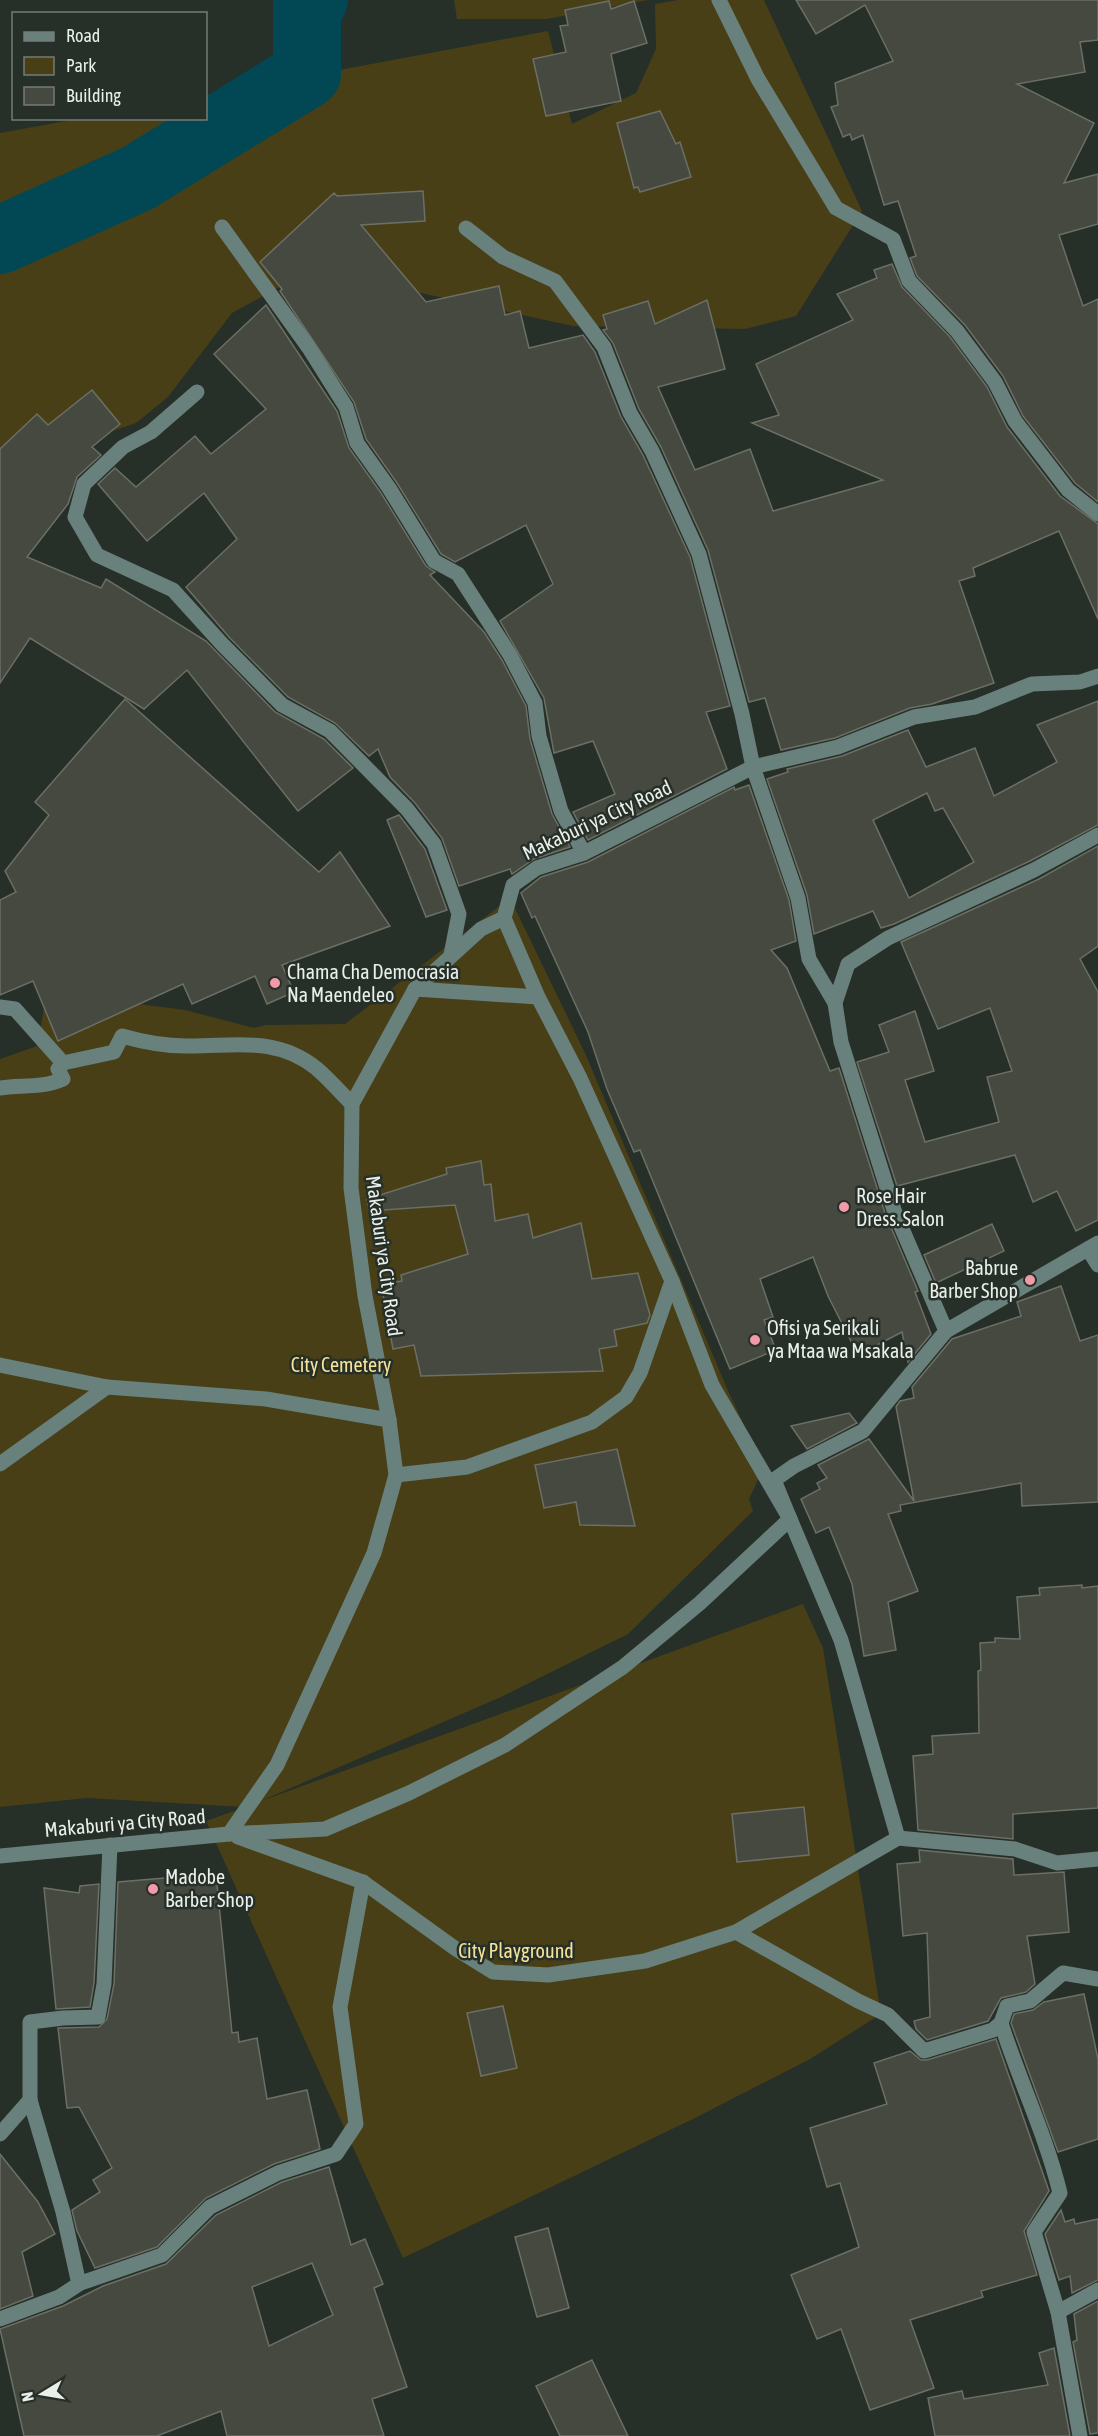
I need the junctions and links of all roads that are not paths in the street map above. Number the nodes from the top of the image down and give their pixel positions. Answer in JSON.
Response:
{"nodes":[{"id":1,"x":719,"y":0,"type":"edge"},
{"id":2,"x":222,"y":227,"type":"dead end"},
{"id":3,"x":466,"y":228,"type":"dead end"},
{"id":4,"x":197,"y":392,"type":"dead end"},
{"id":5,"x":1098,"y":514,"type":"edge"},
{"id":6,"x":1098,"y":676,"type":"edge"},
{"id":7,"x":753,"y":767,"type":"junction"},
{"id":8,"x":1098,"y":835,"type":"edge"},
{"id":9,"x":584,"y":853,"type":"junction"},
{"id":10,"x":504,"y":918,"type":"junction"},
{"id":11,"x":451,"y":955,"type":"junction"},
{"id":12,"x":415,"y":989,"type":"junction"},
{"id":13,"x":538,"y":998,"type":"junction"},
{"id":14,"x":835,"y":1003,"type":"junction"},
{"id":15,"x":0,"y":1007,"type":"edge"},
{"id":16,"x":63,"y":1063,"type":"junction"},
{"id":17,"x":0,"y":1088,"type":"edge"},
{"id":18,"x":352,"y":1104,"type":"junction"},
{"id":19,"x":1093,"y":1246,"type":"edge"},
{"id":20,"x":1098,"y":1265,"type":"edge"},
{"id":21,"x":672,"y":1281,"type":"junction"},
{"id":22,"x":946,"y":1331,"type":"junction"},
{"id":23,"x":0,"y":1365,"type":"edge"},
{"id":24,"x":107,"y":1387,"type":"junction"},
{"id":25,"x":389,"y":1420,"type":"junction"},
{"id":26,"x":0,"y":1464,"type":"edge"},
{"id":27,"x":396,"y":1475,"type":"junction"},
{"id":28,"x":790,"y":1519,"type":"junction"},
{"id":29,"x":229,"y":1834,"type":"junction"},
{"id":30,"x":898,"y":1838,"type":"junction"},
{"id":31,"x":110,"y":1845,"type":"junction"},
{"id":32,"x":0,"y":1856,"type":"edge"},
{"id":33,"x":1098,"y":1859,"type":"edge"},
{"id":34,"x":363,"y":1882,"type":"junction"},
{"id":35,"x":736,"y":1932,"type":"junction"},
{"id":36,"x":1098,"y":1979,"type":"edge"},
{"id":37,"x":1001,"y":2023,"type":"junction"},
{"id":38,"x":30,"y":2100,"type":"junction"},
{"id":39,"x":0,"y":2134,"type":"edge"},
{"id":40,"x":78,"y":2284,"type":"junction"},
{"id":41,"x":1098,"y":2290,"type":"edge"},
{"id":42,"x":1058,"y":2312,"type":"junction"},
{"id":43,"x":0,"y":2319,"type":"edge"},
{"id":44,"x":1080,"y":2436,"type":"edge"}],
"edges":[{"from":1,"to":5,"type":"street"},
{"from":2,"to":9,"type":"street"},
{"from":3,"to":7,"type":"street"},
{"from":4,"to":11,"type":"street"},
{"from":6,"to":7,"type":"street","name":"Makaburi ya City Road"},
{"from":7,"to":9,"type":"street","name":"Makaburi ya City Road"},
{"from":7,"to":14,"type":"street"},
{"from":8,"to":14,"type":"street"},
{"from":9,"to":10,"type":"street","name":"Makaburi ya City Road"},
{"from":10,"to":11,"type":"street","name":"Makaburi ya City Road"},
{"from":10,"to":13,"type":"street"},
{"from":11,"to":12,"type":"street","name":"Makaburi ya City Road"},
{"from":12,"to":13,"type":"street"},
{"from":12,"to":18,"type":"street","name":"Makaburi ya City Road"},
{"from":13,"to":21,"type":"street"},
{"from":14,"to":22,"type":"street"},
{"from":15,"to":16,"type":"street"},
{"from":16,"to":17,"type":"street"},
{"from":16,"to":18,"type":"street"},
{"from":18,"to":25,"type":"street","name":"Makaburi ya City Road"},
{"from":19,"to":20,"type":"street"},
{"from":19,"to":22,"type":"street"},
{"from":21,"to":27,"type":"street"},
{"from":21,"to":28,"type":"street"},
{"from":22,"to":28,"type":"street"},
{"from":23,"to":24,"type":"street"},
{"from":24,"to":25,"type":"street"},
{"from":24,"to":26,"type":"street"},
{"from":25,"to":27,"type":"street","name":"Makaburi ya City Road"},
{"from":27,"to":29,"type":"street","name":"Makaburi ya City Road"},
{"from":28,"to":29,"type":"street"},
{"from":28,"to":30,"type":"street"},
{"from":29,"to":31,"type":"street","name":"Makaburi ya City Road"},
{"from":29,"to":34,"type":"street"},
{"from":30,"to":33,"type":"street"},
{"from":30,"to":35,"type":"street"},
{"from":31,"to":32,"type":"street","name":"Makaburi ya City Road"},
{"from":31,"to":38,"type":"street"},
{"from":34,"to":35,"type":"street"},
{"from":34,"to":40,"type":"street"},
{"from":35,"to":37,"type":"street"},
{"from":36,"to":37,"type":"street"},
{"from":37,"to":42,"type":"street"},
{"from":38,"to":39,"type":"street"},
{"from":38,"to":40,"type":"street"},
{"from":40,"to":43,"type":"street"},
{"from":41,"to":42,"type":"street"},
{"from":42,"to":44,"type":"street"}]}
